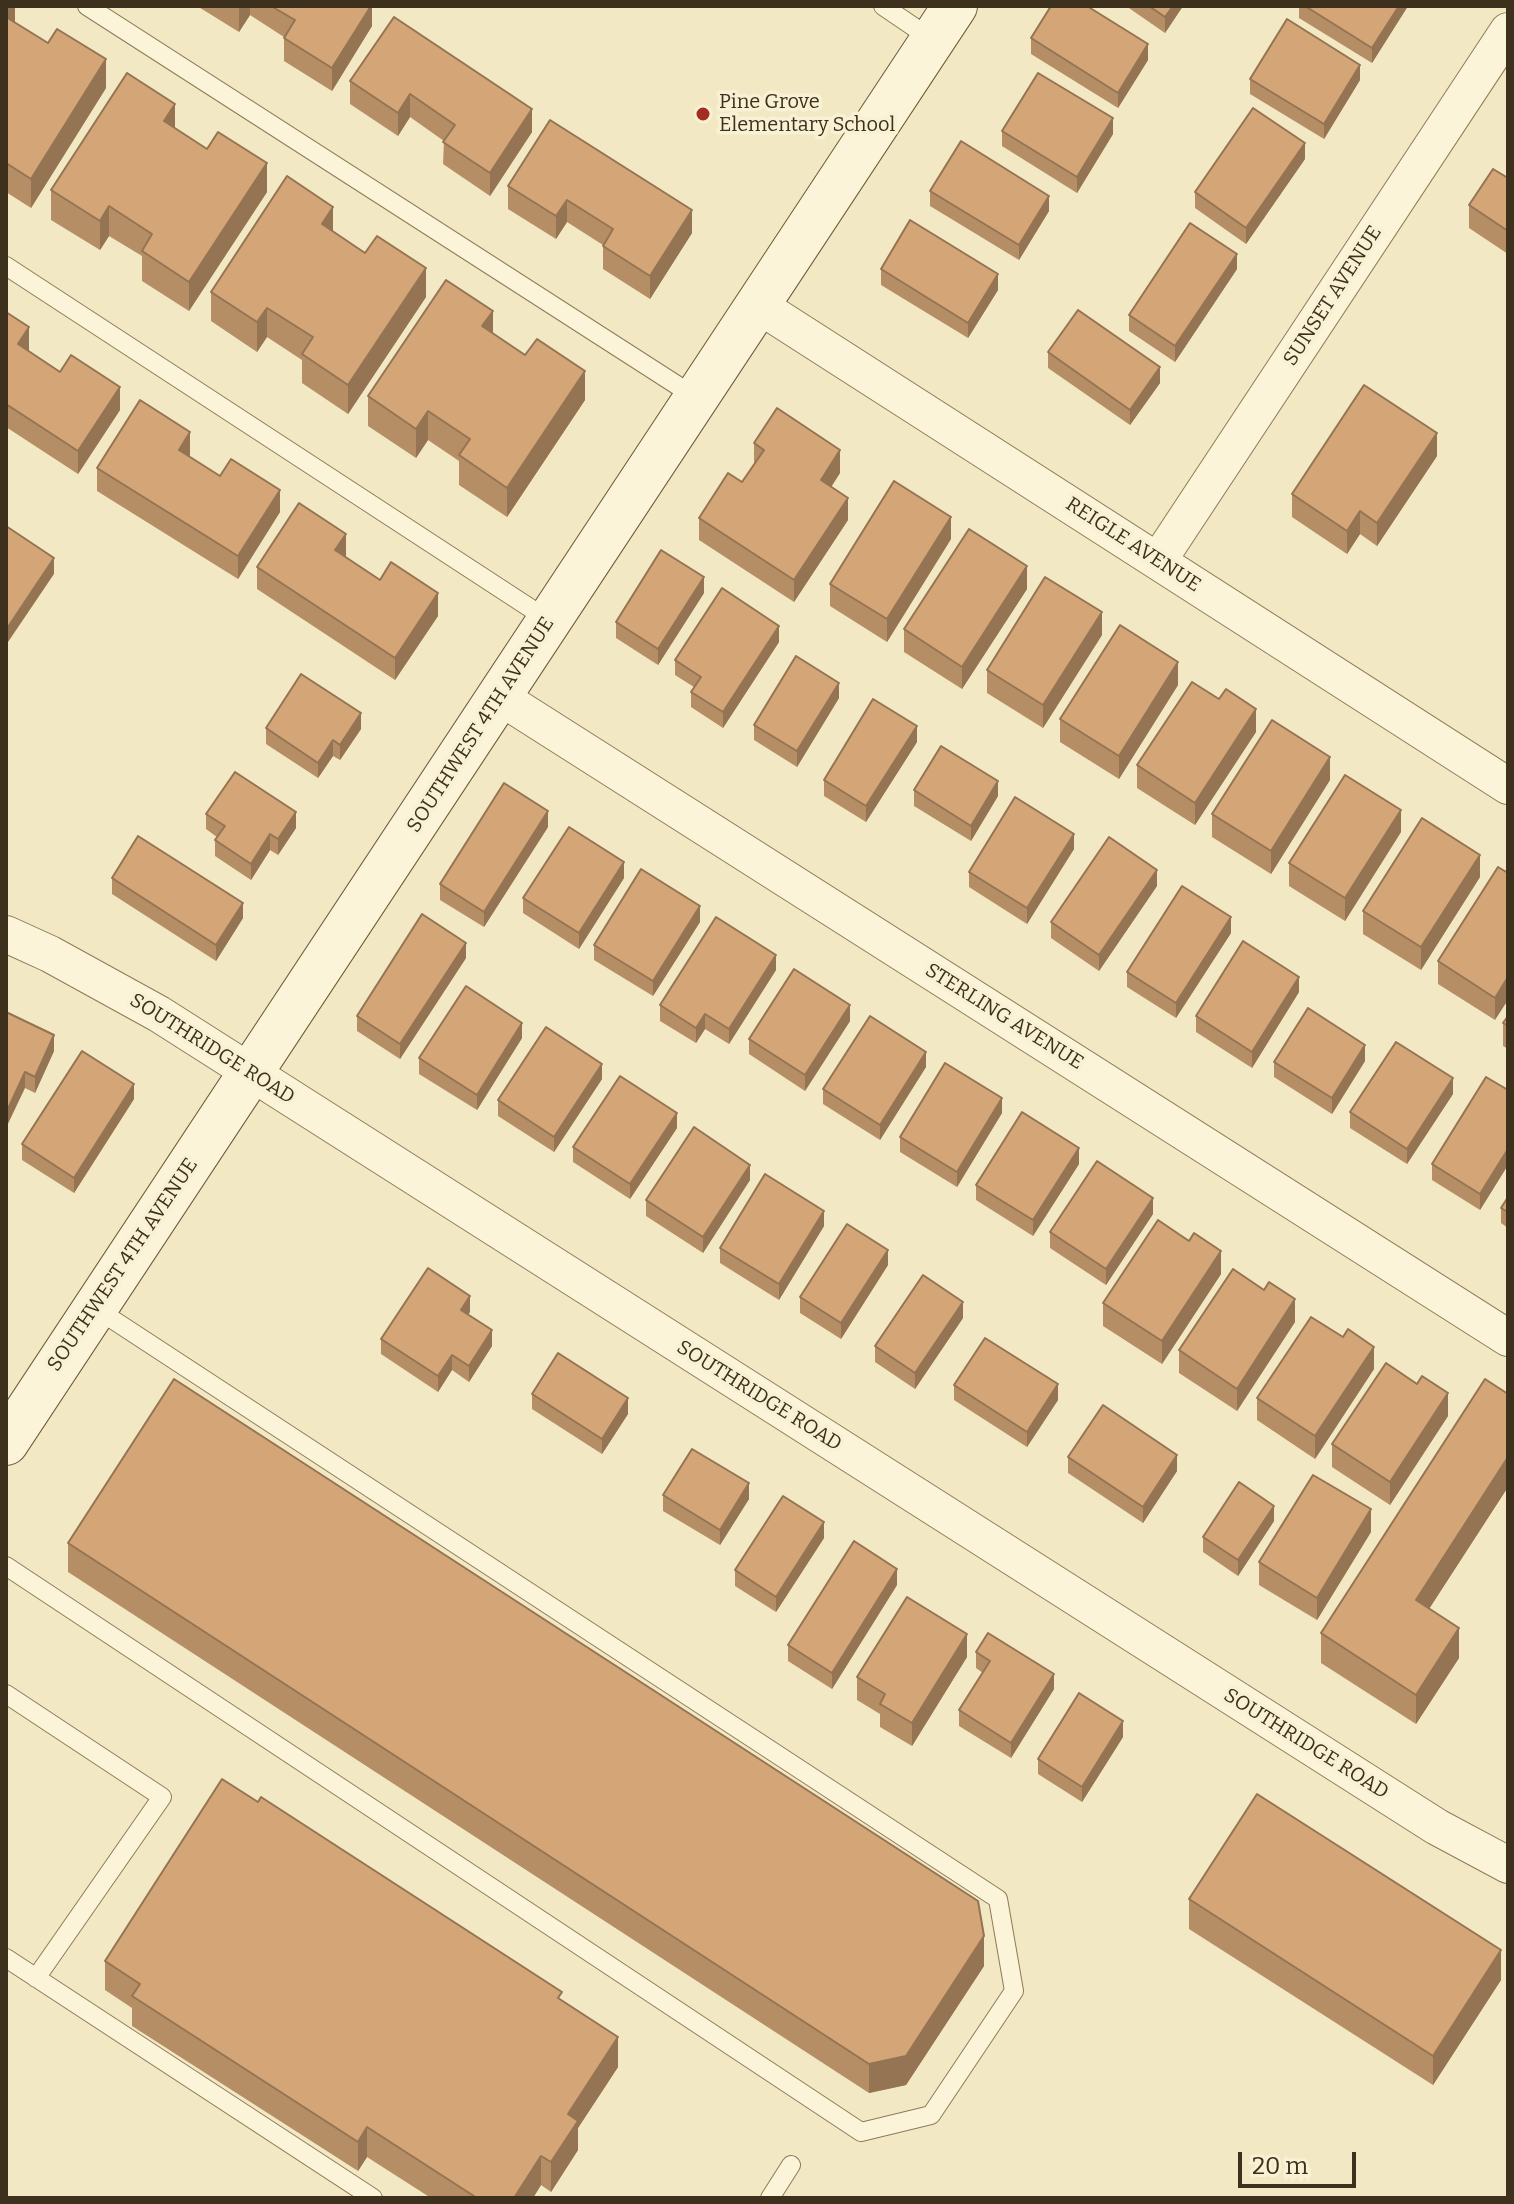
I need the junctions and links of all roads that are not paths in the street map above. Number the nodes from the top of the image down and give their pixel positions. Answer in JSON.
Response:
{"nodes":[{"id":1,"x":87,"y":6,"type":"edge"},
{"id":2,"x":883,"y":6,"type":"edge"},
{"id":3,"x":944,"y":23,"type":"edge"},
{"id":4,"x":1508,"y":31,"type":"edge"},
{"id":5,"x":6,"y":266,"type":"edge"},
{"id":6,"x":758,"y":305,"type":"junction"},
{"id":7,"x":697,"y":398,"type":"junction"},
{"id":8,"x":1158,"y":561,"type":"junction"},
{"id":9,"x":550,"y":621,"type":"junction"},
{"id":10,"x":500,"y":697,"type":"junction"},
{"id":11,"x":1508,"y":786,"type":"edge"},
{"id":12,"x":6,"y":934,"type":"edge"},
{"id":13,"x":251,"y":1073,"type":"junction"},
{"id":14,"x":95,"y":1308,"type":"junction"},
{"id":15,"x":1508,"y":1338,"type":"edge"},
{"id":16,"x":6,"y":1443,"type":"edge"},
{"id":17,"x":6,"y":1566,"type":"edge"},
{"id":18,"x":6,"y":1694,"type":"edge"},
{"id":19,"x":1508,"y":1865,"type":"edge"},
{"id":20,"x":6,"y":1958,"type":"edge"},
{"id":21,"x":36,"y":1978,"type":"junction"},
{"id":22,"x":791,"y":2165,"type":"dead end"},
{"id":23,"x":373,"y":2198,"type":"edge"},
{"id":24,"x":770,"y":2198,"type":"edge"}],
"edges":[{"from":1,"to":7,"type":"lane"},
{"from":2,"to":3,"type":"lane"},
{"from":3,"to":6,"type":"street","name":"SOUTHWEST 4TH AVENUE"},
{"from":4,"to":8,"type":"street","name":"SUNSET AVENUE"},
{"from":5,"to":9,"type":"lane"},
{"from":6,"to":7,"type":"street","name":"SOUTHWEST 4TH AVENUE"},
{"from":6,"to":8,"type":"street","name":"REIGLE AVENUE"},
{"from":7,"to":9,"type":"street","name":"SOUTHWEST 4TH AVENUE"},
{"from":8,"to":11,"type":"street","name":"REIGLE AVENUE"},
{"from":9,"to":10,"type":"street","name":"SOUTHWEST 4TH AVENUE"},
{"from":10,"to":13,"type":"street","name":"SOUTHWEST 4TH AVENUE"},
{"from":10,"to":15,"type":"street","name":"STERLING AVENUE"},
{"from":12,"to":13,"type":"street","name":"SOUTHRIDGE ROAD"},
{"from":13,"to":14,"type":"street","name":"SOUTHWEST 4TH AVENUE"},
{"from":13,"to":19,"type":"street","name":"SOUTHRIDGE ROAD"},
{"from":14,"to":16,"type":"street","name":"SOUTHWEST 4TH AVENUE"},
{"from":14,"to":17,"type":"lane"},
{"from":18,"to":21,"type":"lane"},
{"from":20,"to":21,"type":"lane"},
{"from":21,"to":23,"type":"lane"},
{"from":22,"to":24,"type":"lane"}]}
